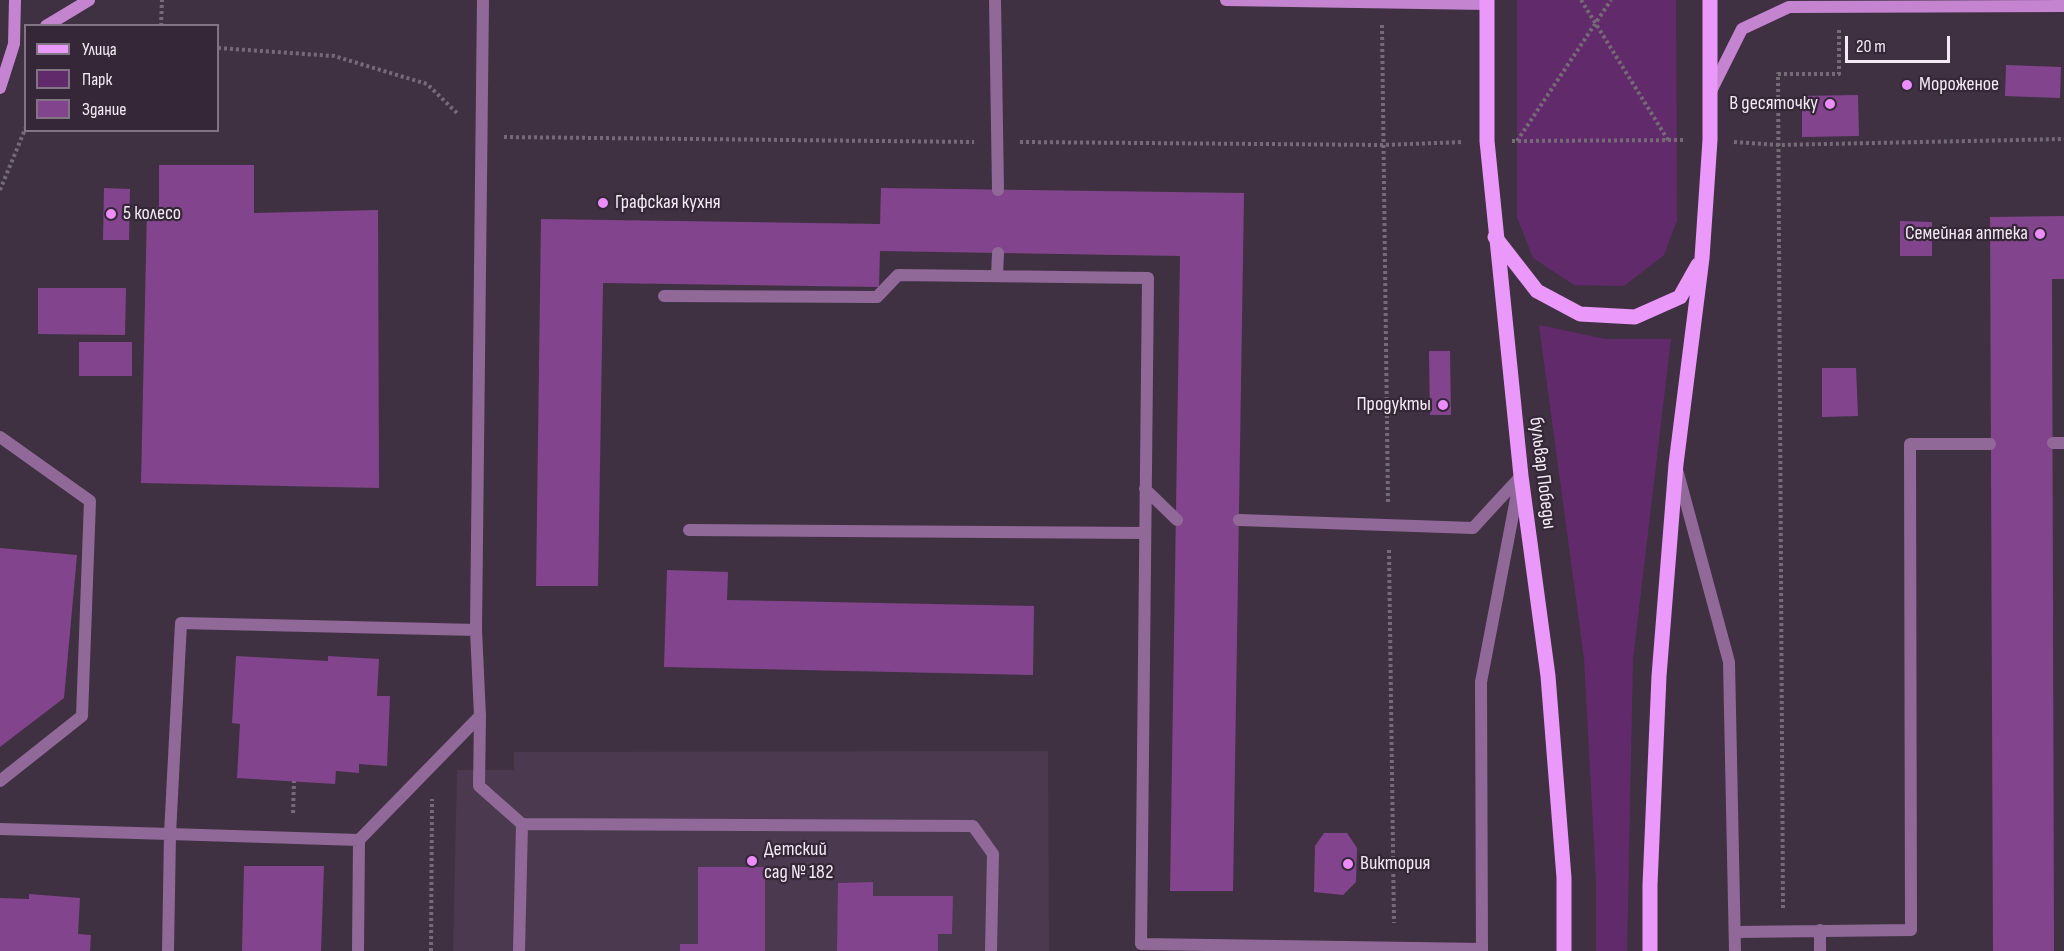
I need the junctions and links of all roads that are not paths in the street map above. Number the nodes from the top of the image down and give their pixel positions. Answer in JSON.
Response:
{"nodes":[{"id":1,"x":15,"y":0,"type":"edge"},
{"id":2,"x":89,"y":0,"type":"edge"},
{"id":3,"x":483,"y":0,"type":"edge"},
{"id":4,"x":995,"y":0,"type":"edge"},
{"id":5,"x":1226,"y":0,"type":"edge"},
{"id":6,"x":1248,"y":0,"type":"edge"},
{"id":7,"x":1710,"y":0,"type":"edge"},
{"id":8,"x":1487,"y":2,"type":"edge"},
{"id":9,"x":2064,"y":6,"type":"edge"},
{"id":10,"x":49,"y":24,"type":"edge"},
{"id":11,"x":24,"y":38,"type":"edge"},
{"id":12,"x":14,"y":44,"type":"junction"},
{"id":13,"x":0,"y":88,"type":"edge"},
{"id":14,"x":1711,"y":92,"type":"junction"},
{"id":15,"x":998,"y":190,"type":"dead end"},
{"id":16,"x":1495,"y":237,"type":"junction"},
{"id":17,"x":998,"y":253,"type":"dead end"},
{"id":18,"x":1702,"y":258,"type":"junction"},
{"id":19,"x":997,"y":276,"type":"junction"},
{"id":20,"x":664,"y":296,"type":"dead end"},
{"id":21,"x":0,"y":437,"type":"edge"},
{"id":22,"x":1990,"y":444,"type":"dead end"},
{"id":23,"x":1676,"y":464,"type":"junction"},
{"id":24,"x":1521,"y":476,"type":"junction"},
{"id":25,"x":1145,"y":489,"type":"junction"},
{"id":26,"x":1176,"y":520,"type":"dead end"},
{"id":27,"x":1239,"y":520,"type":"dead end"},
{"id":28,"x":689,"y":530,"type":"dead end"},
{"id":29,"x":1144,"y":533,"type":"junction"},
{"id":30,"x":476,"y":630,"type":"junction"},
{"id":31,"x":480,"y":716,"type":"junction"},
{"id":32,"x":0,"y":781,"type":"edge"},
{"id":33,"x":522,"y":824,"type":"junction"},
{"id":34,"x":0,"y":829,"type":"edge"},
{"id":35,"x":170,"y":834,"type":"junction"},
{"id":36,"x":359,"y":840,"type":"junction"},
{"id":37,"x":1820,"y":930,"type":"junction"},
{"id":38,"x":1735,"y":932,"type":"junction"},
{"id":39,"x":1217,"y":948,"type":"edge"},
{"id":40,"x":1482,"y":950,"type":"edge"},
{"id":41,"x":168,"y":951,"type":"edge"},
{"id":42,"x":358,"y":951,"type":"edge"},
{"id":43,"x":519,"y":951,"type":"edge"},
{"id":44,"x":992,"y":951,"type":"edge"},
{"id":45,"x":1564,"y":951,"type":"edge"},
{"id":46,"x":1650,"y":951,"type":"edge"},
{"id":47,"x":1735,"y":951,"type":"edge"},
{"id":48,"x":1820,"y":951,"type":"edge"}],
"edges":[{"from":1,"to":12,"type":"street"},
{"from":2,"to":10,"type":"street"},
{"from":3,"to":30,"type":"street"},
{"from":4,"to":15,"type":"street"},
{"from":5,"to":6,"type":"street"},
{"from":6,"to":8,"type":"street"},
{"from":7,"to":14,"type":"main road"},
{"from":8,"to":16,"type":"main road","name":"бульвар Победы"},
{"from":9,"to":14,"type":"street"},
{"from":11,"to":12,"type":"street"},
{"from":12,"to":13,"type":"street"},
{"from":14,"to":18,"type":"main road"},
{"from":16,"to":18,"type":"main road"},
{"from":16,"to":24,"type":"main road","name":"бульвар Победы"},
{"from":17,"to":19,"type":"street"},
{"from":18,"to":23,"type":"main road"},
{"from":19,"to":20,"type":"street"},
{"from":19,"to":25,"type":"street"},
{"from":21,"to":32,"type":"street"},
{"from":22,"to":37,"type":"street"},
{"from":23,"to":38,"type":"street"},
{"from":23,"to":46,"type":"main road"},
{"from":24,"to":27,"type":"street"},
{"from":24,"to":40,"type":"street"},
{"from":24,"to":45,"type":"main road","name":"бульвар Победы"},
{"from":25,"to":26,"type":"street"},
{"from":25,"to":29,"type":"street"},
{"from":28,"to":29,"type":"street"},
{"from":29,"to":39,"type":"street"},
{"from":30,"to":31,"type":"street"},
{"from":30,"to":35,"type":"street"},
{"from":31,"to":33,"type":"street"},
{"from":31,"to":36,"type":"street"},
{"from":33,"to":43,"type":"street"},
{"from":33,"to":44,"type":"street"},
{"from":34,"to":35,"type":"street"},
{"from":35,"to":36,"type":"street"},
{"from":35,"to":41,"type":"street"},
{"from":36,"to":42,"type":"street"},
{"from":37,"to":38,"type":"street"},
{"from":37,"to":48,"type":"street"},
{"from":38,"to":47,"type":"street"},
{"from":39,"to":40,"type":"street"}]}
